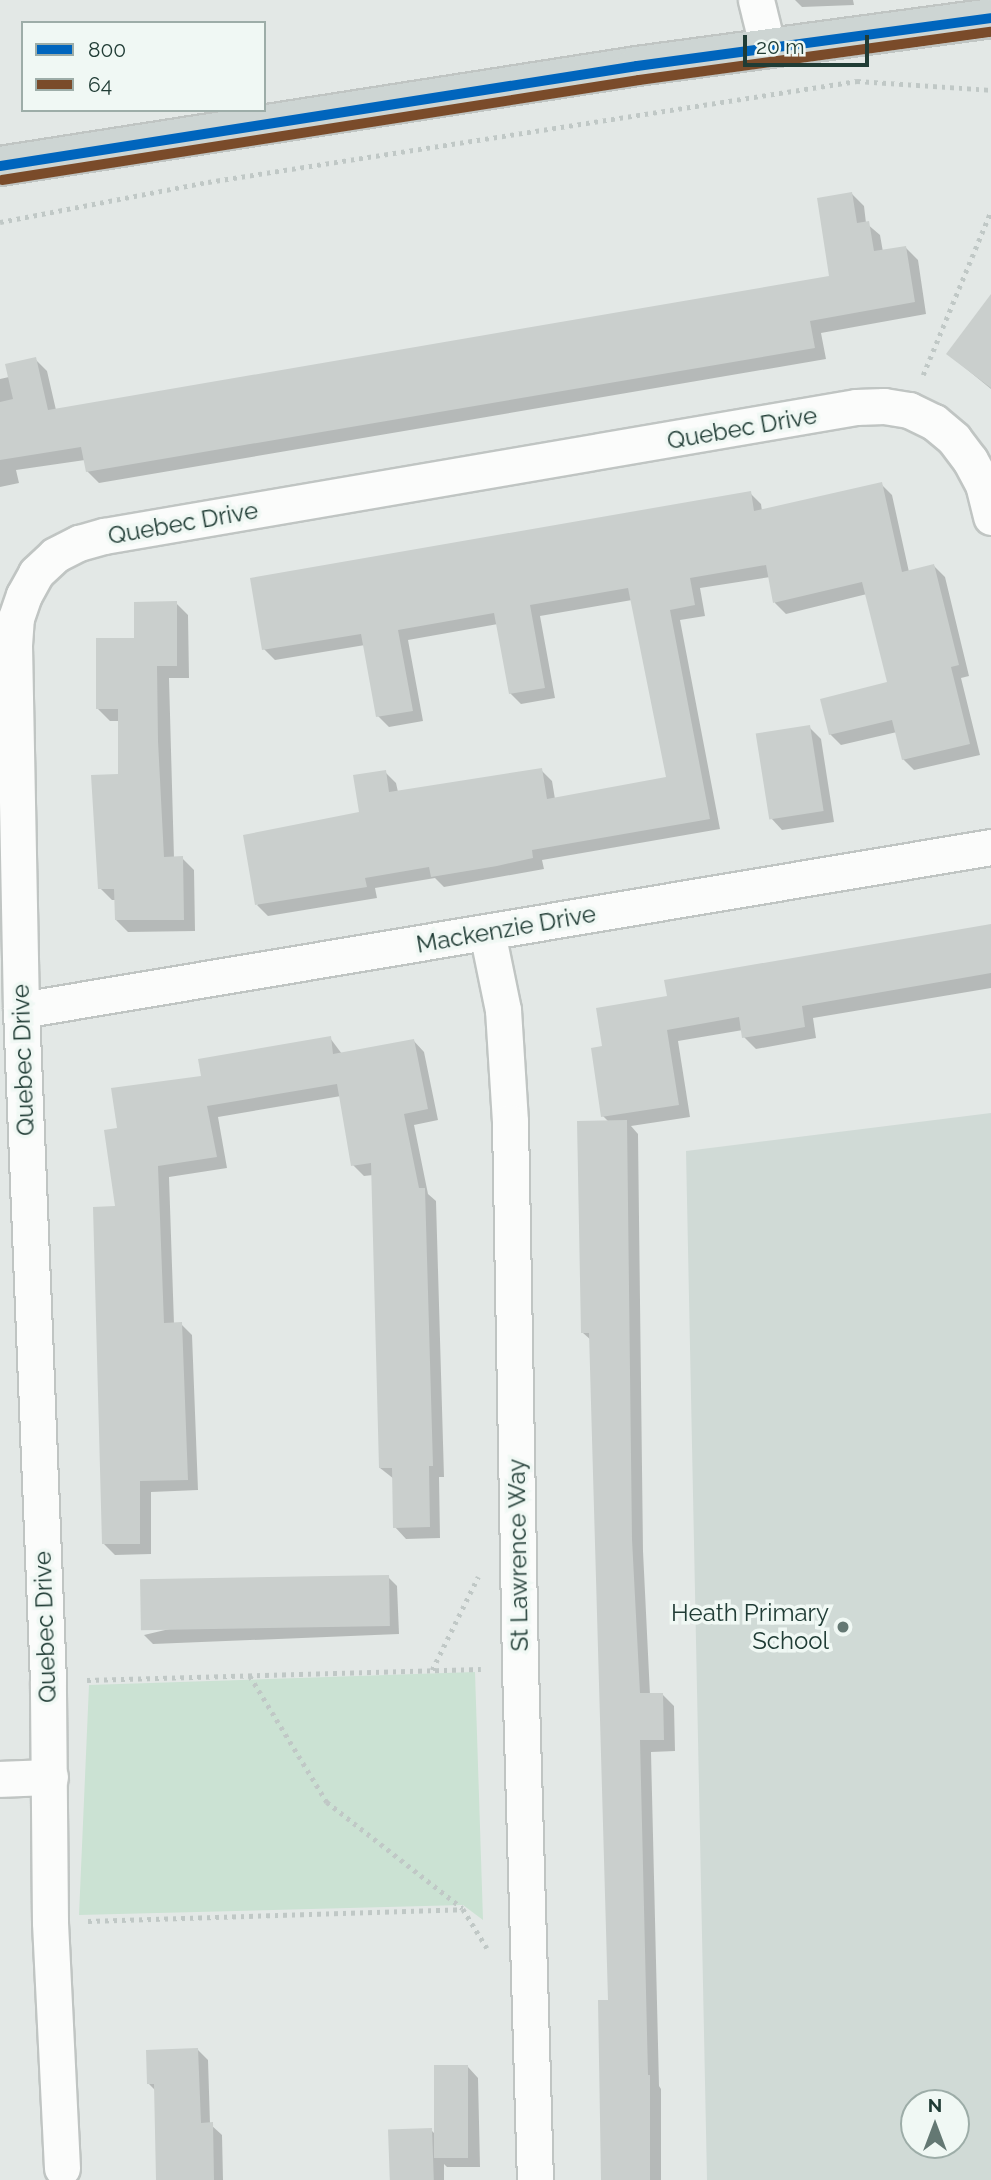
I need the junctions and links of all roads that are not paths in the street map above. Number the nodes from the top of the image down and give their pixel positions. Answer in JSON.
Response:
{"nodes":[{"id":1,"x":756,"y":0,"type":"edge"},
{"id":2,"x":991,"y":18,"type":"edge"},
{"id":3,"x":768,"y":49,"type":"junction"},
{"id":4,"x":0,"y":166,"type":"edge"},
{"id":5,"x":991,"y":516,"type":"edge"},
{"id":6,"x":991,"y":847,"type":"edge"},
{"id":7,"x":487,"y":932,"type":"junction"},
{"id":8,"x":21,"y":1010,"type":"junction"},
{"id":9,"x":50,"y":1777,"type":"junction"},
{"id":10,"x":0,"y":1780,"type":"edge"},
{"id":11,"x":62,"y":2168,"type":"dead end"},
{"id":12,"x":535,"y":2180,"type":"edge"}],
"edges":[{"from":1,"to":3,"type":"street"},
{"from":2,"to":3,"type":"main road"},
{"from":3,"to":4,"type":"main road"},
{"from":5,"to":8,"type":"street","name":"Quebec Drive"},
{"from":6,"to":7,"type":"street","name":"Mackenzie Drive"},
{"from":7,"to":8,"type":"street","name":"Mackenzie Drive"},
{"from":7,"to":12,"type":"street","name":"St Lawrence Way"},
{"from":8,"to":9,"type":"street","name":"Quebec Drive"},
{"from":9,"to":10,"type":"street"},
{"from":9,"to":11,"type":"street","name":"Quebec Drive"}]}
